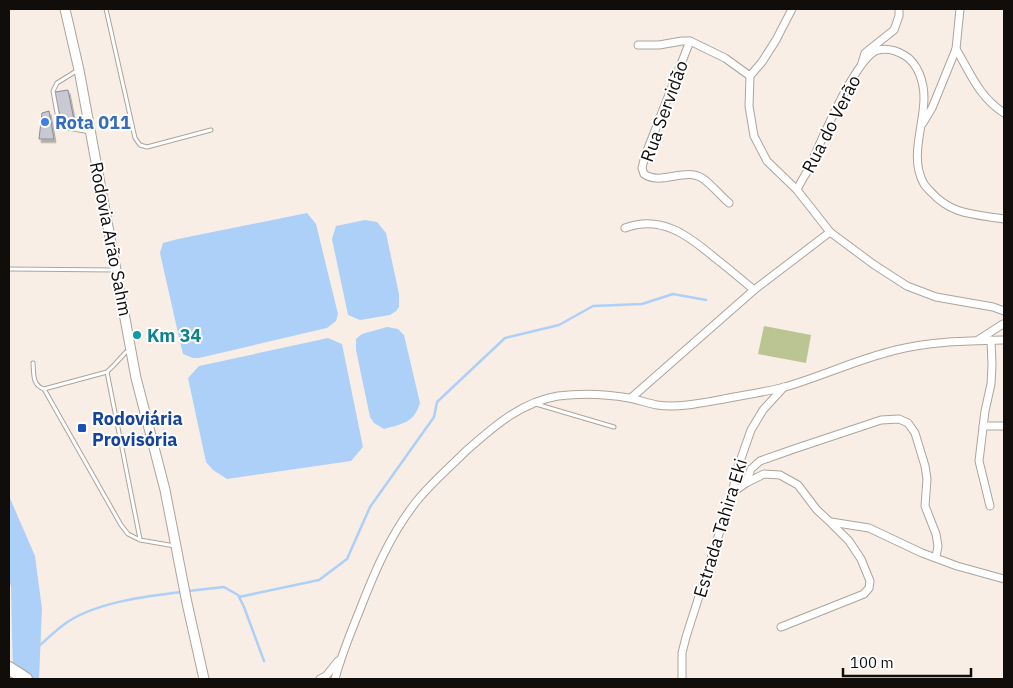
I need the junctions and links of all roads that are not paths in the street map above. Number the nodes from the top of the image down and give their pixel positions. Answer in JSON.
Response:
{"nodes":[{"id":1,"x":65,"y":9,"type":"edge"},
{"id":2,"x":106,"y":9,"type":"edge"},
{"id":3,"x":792,"y":9,"type":"edge"},
{"id":4,"x":899,"y":9,"type":"edge"},
{"id":5,"x":960,"y":9,"type":"edge"},
{"id":6,"x":690,"y":41,"type":"junction"},
{"id":7,"x":638,"y":45,"type":"dead end"},
{"id":8,"x":956,"y":49,"type":"junction"},
{"id":9,"x":862,"y":65,"type":"junction"},
{"id":10,"x":79,"y":70,"type":"junction"},
{"id":11,"x":750,"y":76,"type":"junction"},
{"id":12,"x":1004,"y":113,"type":"edge"},
{"id":13,"x":922,"y":126,"type":"junction"},
{"id":14,"x":211,"y":130,"type":"dead end"},
{"id":15,"x":90,"y":132,"type":"junction"},
{"id":16,"x":797,"y":190,"type":"junction"},
{"id":17,"x":729,"y":203,"type":"dead end"},
{"id":18,"x":1004,"y":219,"type":"edge"},
{"id":19,"x":626,"y":228,"type":"dead end"},
{"id":20,"x":830,"y":232,"type":"junction"},
{"id":21,"x":9,"y":269,"type":"edge"},
{"id":22,"x":116,"y":270,"type":"junction"},
{"id":23,"x":754,"y":290,"type":"junction"},
{"id":24,"x":1004,"y":311,"type":"edge"},
{"id":25,"x":1003,"y":323,"type":"edge"},
{"id":26,"x":1004,"y":339,"type":"edge"},
{"id":27,"x":992,"y":340,"type":"junction"},
{"id":28,"x":977,"y":341,"type":"junction"},
{"id":29,"x":126,"y":352,"type":"dead end"},
{"id":30,"x":33,"y":363,"type":"dead end"},
{"id":31,"x":107,"y":372,"type":"junction"},
{"id":32,"x":784,"y":387,"type":"junction"},
{"id":33,"x":44,"y":389,"type":"junction"},
{"id":34,"x":630,"y":398,"type":"junction"},
{"id":35,"x":532,"y":403,"type":"junction"},
{"id":36,"x":983,"y":426,"type":"junction"},
{"id":37,"x":1004,"y":426,"type":"edge"},
{"id":38,"x":614,"y":427,"type":"dead end"},
{"id":39,"x":746,"y":483,"type":"junction"},
{"id":40,"x":732,"y":493,"type":"junction"},
{"id":41,"x":990,"y":506,"type":"dead end"},
{"id":42,"x":830,"y":522,"type":"junction"},
{"id":43,"x":140,"y":540,"type":"junction"},
{"id":44,"x":176,"y":546,"type":"junction"},
{"id":45,"x":936,"y":557,"type":"junction"},
{"id":46,"x":1004,"y":579,"type":"edge"},
{"id":47,"x":782,"y":627,"type":"dead end"},
{"id":48,"x":340,"y":659,"type":"junction"},
{"id":49,"x":9,"y":668,"type":"edge"},
{"id":50,"x":203,"y":678,"type":"edge"},
{"id":51,"x":26,"y":679,"type":"edge"},
{"id":52,"x":320,"y":679,"type":"edge"},
{"id":53,"x":335,"y":679,"type":"edge"},
{"id":54,"x":682,"y":679,"type":"edge"}],
"edges":[{"from":1,"to":10,"type":"street","name":"Rodovia Arão Sahm"},
{"from":2,"to":14,"type":"lane"},
{"from":3,"to":11,"type":"street"},
{"from":4,"to":9,"type":"street"},
{"from":5,"to":8,"type":"street"},
{"from":6,"to":7,"type":"street","name":"Rua Servidão"},
{"from":6,"to":11,"type":"street","name":"Rua Servidão"},
{"from":6,"to":17,"type":"street","name":"Rua Servidão"},
{"from":8,"to":12,"type":"street"},
{"from":8,"to":13,"type":"street"},
{"from":9,"to":13,"type":"street","name":"Rua do Verão"},
{"from":9,"to":16,"type":"street","name":"Rua do Verão"},
{"from":10,"to":15,"type":"street","name":"Rodovia Arão Sahm"},
{"from":10,"to":15,"type":"lane"},
{"from":11,"to":16,"type":"street"},
{"from":13,"to":18,"type":"street","name":"Rua do Verão"},
{"from":15,"to":22,"type":"street","name":"Rodovia Arão Sahm"},
{"from":16,"to":20,"type":"street"},
{"from":19,"to":23,"type":"street"},
{"from":20,"to":23,"type":"street"},
{"from":20,"to":24,"type":"street"},
{"from":21,"to":22,"type":"lane"},
{"from":22,"to":44,"type":"street","name":"Rodovia Arão Sahm"},
{"from":23,"to":34,"type":"street"},
{"from":25,"to":26,"type":"street"},
{"from":25,"to":28,"type":"street"},
{"from":26,"to":27,"type":"street"},
{"from":27,"to":28,"type":"street"},
{"from":27,"to":36,"type":"street"},
{"from":28,"to":32,"type":"street"},
{"from":29,"to":31,"type":"lane"},
{"from":30,"to":33,"type":"lane"},
{"from":31,"to":33,"type":"lane"},
{"from":31,"to":43,"type":"lane"},
{"from":32,"to":34,"type":"street"},
{"from":32,"to":40,"type":"street","name":"Estrada Tahira Eki"},
{"from":33,"to":43,"type":"lane"},
{"from":34,"to":35,"type":"street"},
{"from":35,"to":38,"type":"lane"},
{"from":35,"to":48,"type":"street"},
{"from":36,"to":37,"type":"street"},
{"from":36,"to":41,"type":"street"},
{"from":39,"to":40,"type":"street"},
{"from":39,"to":42,"type":"street"},
{"from":39,"to":45,"type":"street"},
{"from":40,"to":54,"type":"street","name":"Estrada Tahira Eki"},
{"from":42,"to":45,"type":"street"},
{"from":42,"to":47,"type":"street"},
{"from":43,"to":44,"type":"lane"},
{"from":44,"to":50,"type":"street","name":"Rodovia Arão Sahm"},
{"from":45,"to":46,"type":"street"},
{"from":48,"to":52,"type":"street"},
{"from":48,"to":53,"type":"street"},
{"from":49,"to":51,"type":"highway"}]}
